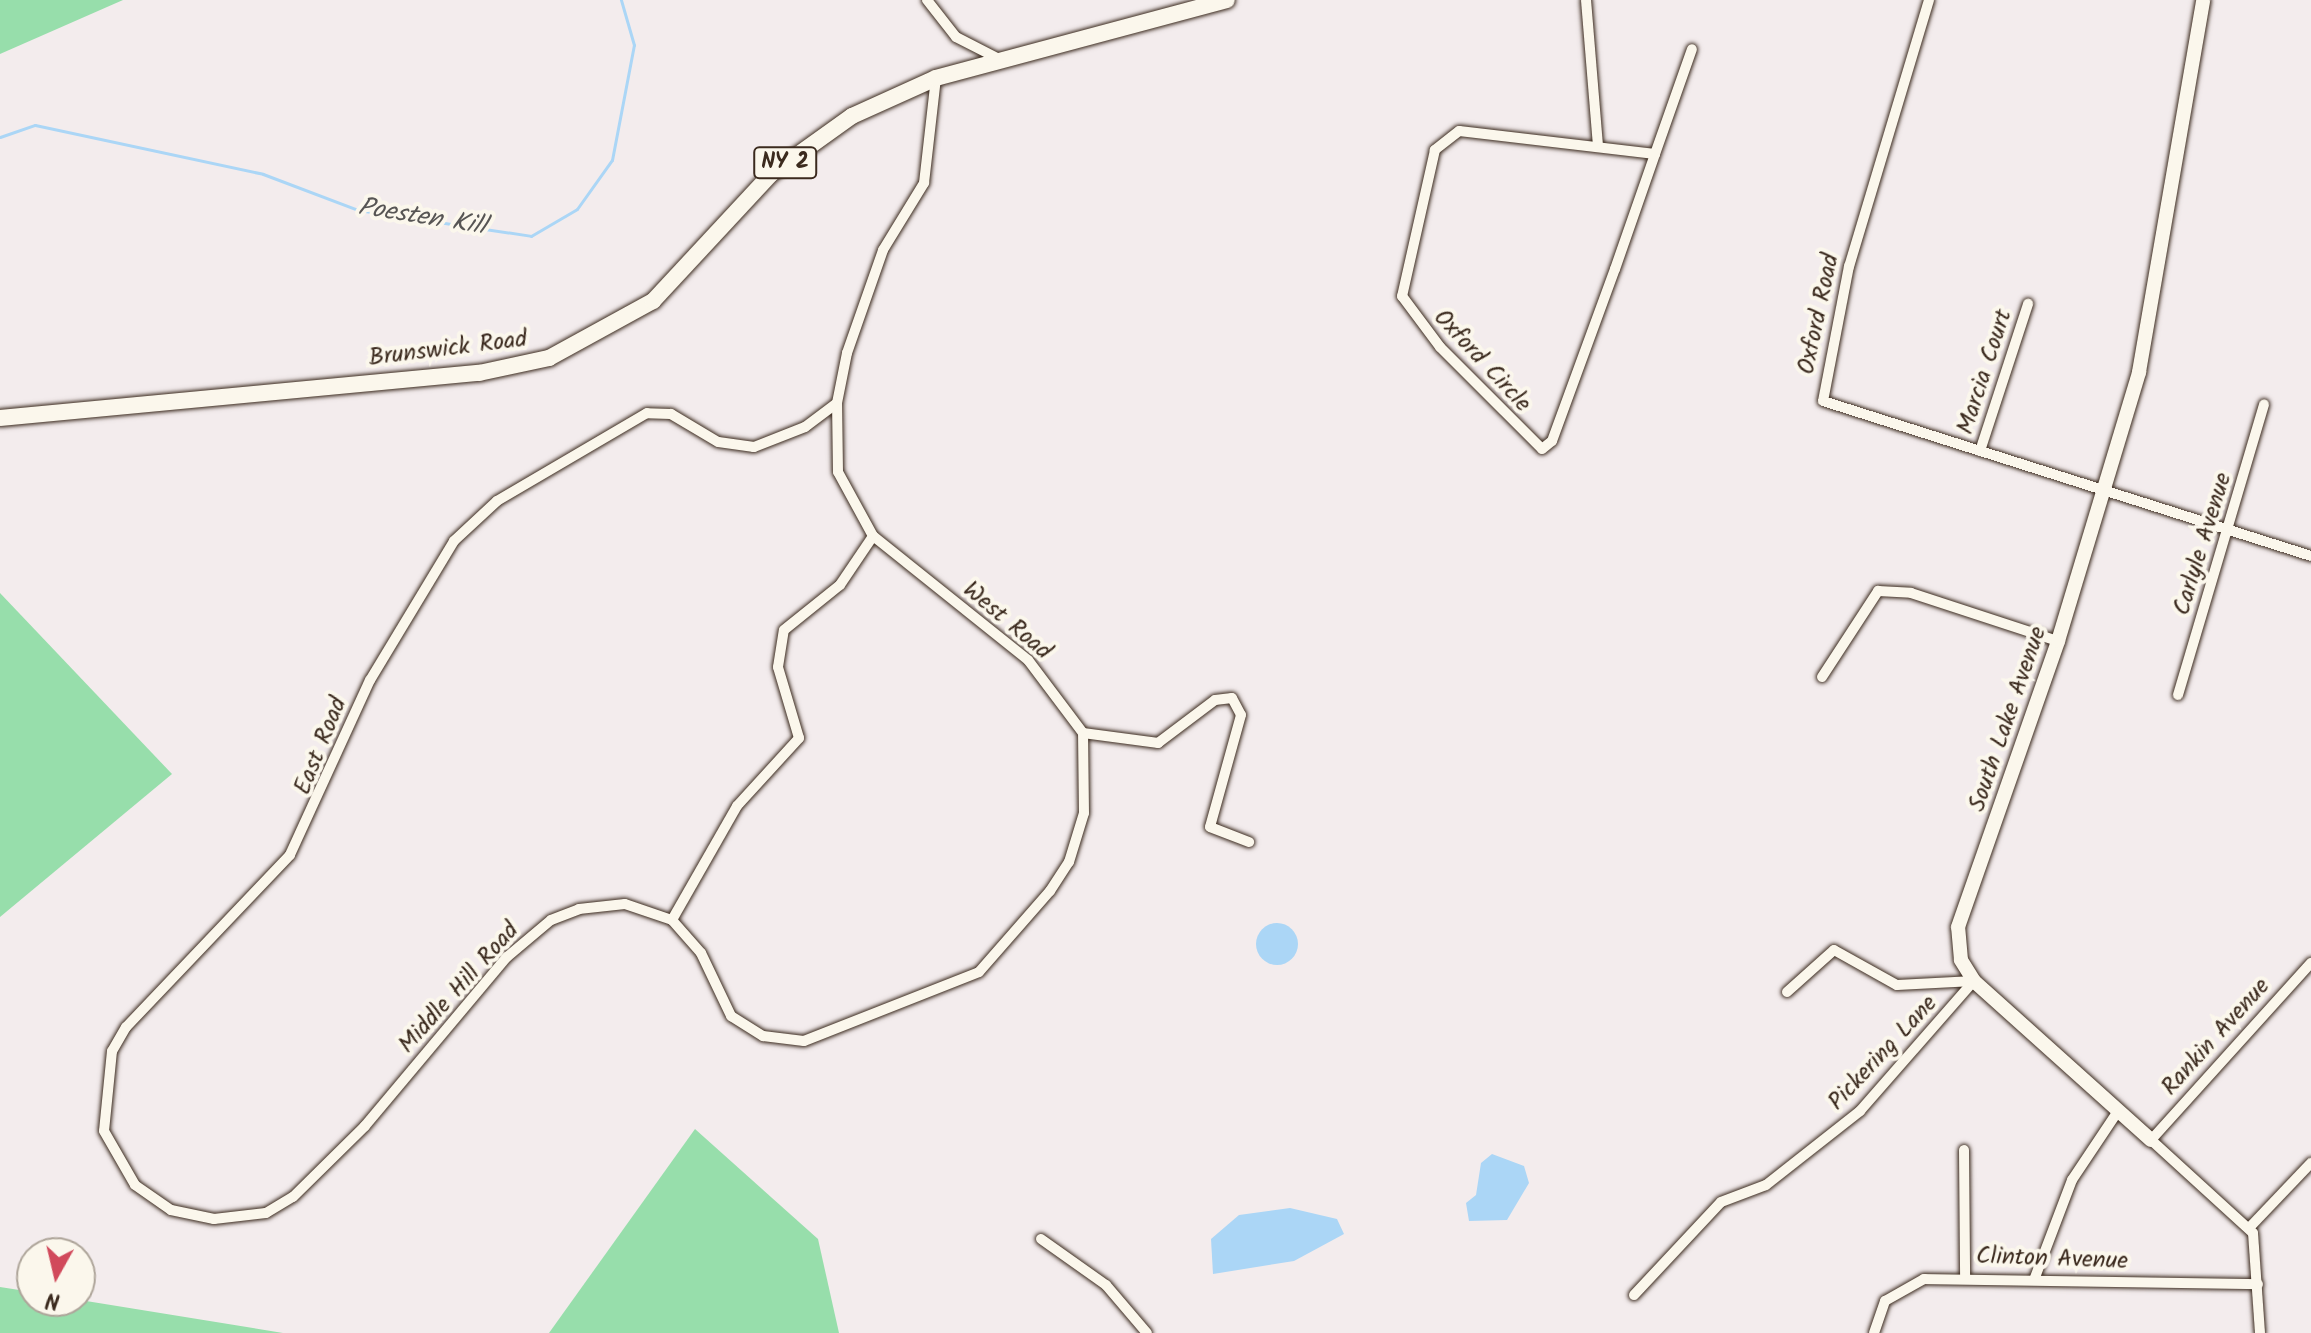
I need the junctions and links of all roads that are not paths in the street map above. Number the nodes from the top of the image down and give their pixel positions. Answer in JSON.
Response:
{"nodes":[{"id":1,"x":927,"y":0,"type":"edge"},
{"id":2,"x":1227,"y":0,"type":"edge"},
{"id":3,"x":1586,"y":0,"type":"edge"},
{"id":4,"x":1929,"y":0,"type":"edge"},
{"id":5,"x":2203,"y":0,"type":"edge"},
{"id":6,"x":1203,"y":3,"type":"edge"},
{"id":7,"x":1692,"y":49,"type":"dead end"},
{"id":8,"x":1003,"y":61,"type":"junction"},
{"id":9,"x":936,"y":78,"type":"junction"},
{"id":10,"x":1598,"y":145,"type":"junction"},
{"id":11,"x":1655,"y":154,"type":"junction"},
{"id":12,"x":2028,"y":304,"type":"dead end"},
{"id":13,"x":837,"y":403,"type":"junction"},
{"id":14,"x":2264,"y":404,"type":"dead end"},
{"id":15,"x":0,"y":418,"type":"edge"},
{"id":16,"x":1980,"y":451,"type":"junction"},
{"id":17,"x":2104,"y":490,"type":"junction"},
{"id":18,"x":2229,"y":530,"type":"junction"},
{"id":19,"x":873,"y":536,"type":"junction"},
{"id":20,"x":2311,"y":556,"type":"edge"},
{"id":21,"x":2058,"y":641,"type":"junction"},
{"id":22,"x":1822,"y":677,"type":"dead end"},
{"id":23,"x":2178,"y":695,"type":"dead end"},
{"id":24,"x":1083,"y":733,"type":"junction"},
{"id":25,"x":1249,"y":842,"type":"dead end"},
{"id":26,"x":672,"y":920,"type":"junction"},
{"id":27,"x":2311,"y":963,"type":"edge"},
{"id":28,"x":1974,"y":981,"type":"junction"},
{"id":29,"x":1787,"y":992,"type":"dead end"},
{"id":30,"x":2118,"y":1111,"type":"junction"},
{"id":31,"x":2151,"y":1140,"type":"junction"},
{"id":32,"x":1964,"y":1150,"type":"dead end"},
{"id":33,"x":2311,"y":1163,"type":"edge"},
{"id":34,"x":285,"y":1202,"type":"joint"},
{"id":35,"x":2249,"y":1228,"type":"junction"},
{"id":36,"x":1041,"y":1239,"type":"dead end"},
{"id":37,"x":1965,"y":1276,"type":"junction"},
{"id":38,"x":2034,"y":1280,"type":"junction"},
{"id":39,"x":2258,"y":1284,"type":"junction"},
{"id":40,"x":1634,"y":1295,"type":"dead end"},
{"id":41,"x":1147,"y":1333,"type":"edge"},
{"id":42,"x":1874,"y":1333,"type":"edge"},
{"id":43,"x":2260,"y":1333,"type":"edge"}],
"edges":[{"from":1,"to":8,"type":"street"},
{"from":2,"to":6,"type":"main road","name":"Brunswick Road","number":"NY 2"},
{"from":3,"to":10,"type":"street"},
{"from":4,"to":16,"type":"street","name":"Oxford Road"},
{"from":5,"to":17,"type":"street","name":"South Lake Avenue"},
{"from":6,"to":8,"type":"main road","name":"Brunswick Road","number":"NY 2"},
{"from":7,"to":11,"type":"street","name":"Oxford Circle"},
{"from":8,"to":9,"type":"main road","name":"Brunswick Road","number":"NY 2"},
{"from":9,"to":13,"type":"street","name":"West Road"},
{"from":9,"to":15,"type":"main road","name":"Brunswick Road","number":"NY 2"},
{"from":10,"to":11,"type":"street","name":"Oxford Circle"},
{"from":10,"to":11,"type":"street","name":"Oxford Circle"},
{"from":12,"to":16,"type":"street","name":"Marcia Court"},
{"from":13,"to":19,"type":"street","name":"West Road"},
{"from":13,"to":34,"type":"street","name":"East Road"},
{"from":14,"to":18,"type":"street","name":"Carlyle Avenue"},
{"from":16,"to":17,"type":"street","name":"Oxford Road"},
{"from":17,"to":18,"type":"street","name":"Oxford Road"},
{"from":17,"to":21,"type":"street","name":"South Lake Avenue"},
{"from":18,"to":20,"type":"street","name":"Oxford Road"},
{"from":18,"to":23,"type":"street","name":"Carlyle Avenue"},
{"from":19,"to":24,"type":"street","name":"West Road"},
{"from":19,"to":26,"type":"street"},
{"from":21,"to":22,"type":"street"},
{"from":21,"to":28,"type":"street","name":"South Lake Avenue"},
{"from":24,"to":25,"type":"street"},
{"from":24,"to":26,"type":"street"},
{"from":26,"to":34,"type":"street","name":"Middle Hill Road"},
{"from":27,"to":31,"type":"street","name":"Rankin Avenue"},
{"from":28,"to":29,"type":"street"},
{"from":28,"to":30,"type":"street","name":"South Lake Avenue"},
{"from":28,"to":40,"type":"street","name":"Pickering Lane"},
{"from":30,"to":31,"type":"street","name":"South Lake Avenue"},
{"from":30,"to":38,"type":"street"},
{"from":31,"to":35,"type":"street","name":"South Lake Avenue"},
{"from":32,"to":37,"type":"street"},
{"from":33,"to":35,"type":"street"},
{"from":35,"to":39,"type":"street"},
{"from":36,"to":41,"type":"street"},
{"from":37,"to":38,"type":"street","name":"Clinton Avenue"},
{"from":37,"to":42,"type":"street","name":"Clinton Avenue"},
{"from":38,"to":39,"type":"street","name":"Clinton Avenue"},
{"from":39,"to":43,"type":"street"}]}
